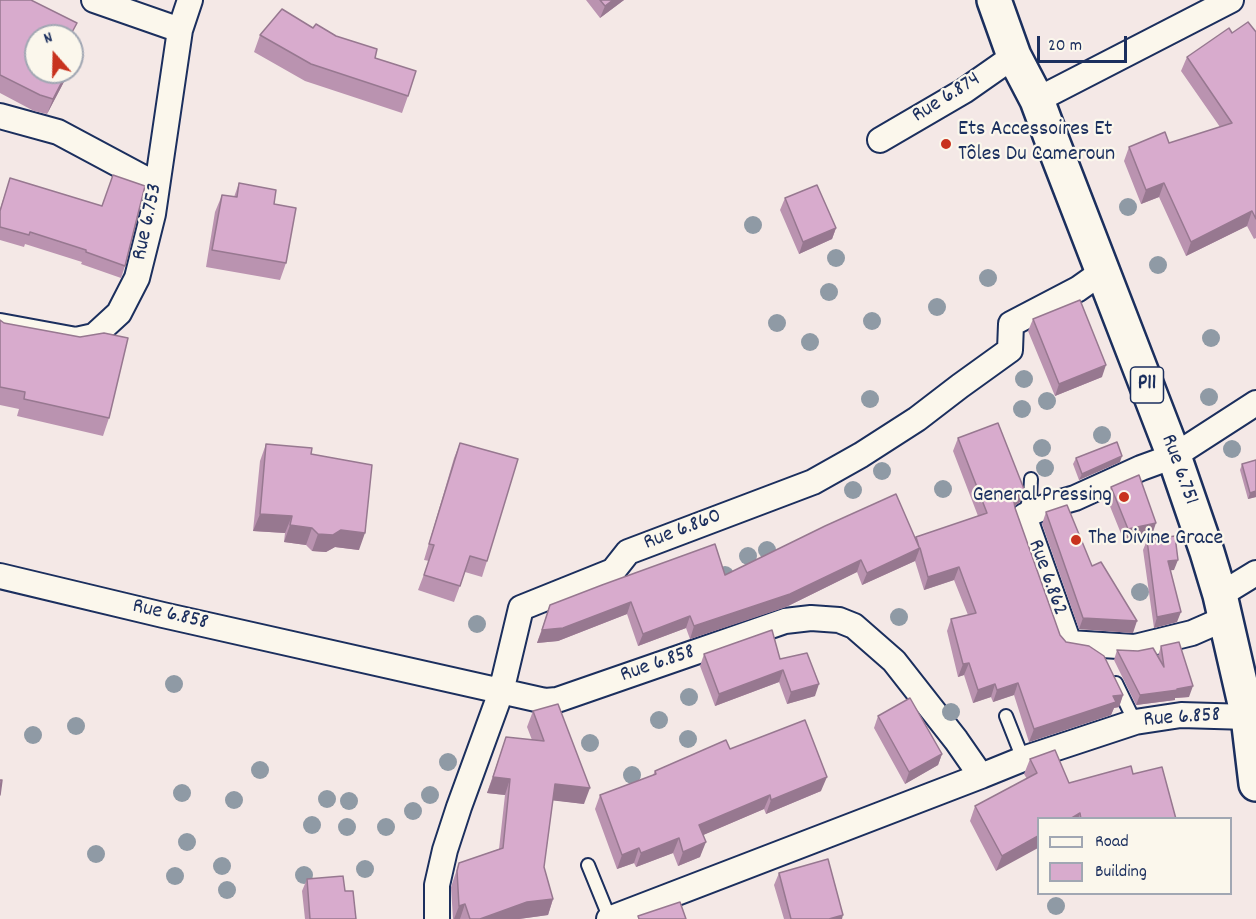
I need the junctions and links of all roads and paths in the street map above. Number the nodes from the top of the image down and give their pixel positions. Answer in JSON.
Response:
{"nodes":[{"id":1,"x":94,"y":0,"type":"edge"},
{"id":2,"x":190,"y":0,"type":"edge"},
{"id":3,"x":994,"y":0,"type":"edge"},
{"id":4,"x":1230,"y":0,"type":"edge"},
{"id":5,"x":180,"y":30,"type":"junction"},
{"id":6,"x":1014,"y":56,"type":"junction"},
{"id":7,"x":1036,"y":100,"type":"junction"},
{"id":8,"x":0,"y":116,"type":"edge"},
{"id":9,"x":880,"y":140,"type":"dead end"},
{"id":10,"x":157,"y":185,"type":"junction"},
{"id":11,"x":1102,"y":272,"type":"junction"},
{"id":12,"x":0,"y":326,"type":"edge"},
{"id":13,"x":1256,"y":403,"type":"edge"},
{"id":14,"x":1174,"y":456,"type":"junction"},
{"id":15,"x":1031,"y":479,"type":"dead end"},
{"id":16,"x":1024,"y":516,"type":"junction"},
{"id":17,"x":1256,"y":573,"type":"edge"},
{"id":18,"x":0,"y":576,"type":"edge"},
{"id":19,"x":1222,"y":607,"type":"junction"},
{"id":20,"x":1069,"y":643,"type":"junction"},
{"id":21,"x":1100,"y":658,"type":"edge"},
{"id":22,"x":1111,"y":673,"type":"edge"},
{"id":23,"x":501,"y":692,"type":"junction"},
{"id":24,"x":1006,"y":716,"type":"dead end"},
{"id":25,"x":1248,"y":717,"type":"junction"},
{"id":26,"x":1135,"y":722,"type":"junction"},
{"id":27,"x":1023,"y":759,"type":"junction"},
{"id":28,"x":981,"y":776,"type":"junction"},
{"id":29,"x":1256,"y":784,"type":"edge"},
{"id":30,"x":588,"y":865,"type":"dead end"},
{"id":31,"x":437,"y":919,"type":"edge"},
{"id":32,"x":610,"y":919,"type":"edge"}],
"edges":[{"from":1,"to":5,"type":"street"},
{"from":2,"to":5,"type":"street","name":"Rue 6.753"},
{"from":3,"to":6,"type":"main road","name":"Rue 6.751","number":"P11"},
{"from":4,"to":7,"type":"street"},
{"from":5,"to":10,"type":"street","name":"Rue 6.753"},
{"from":6,"to":7,"type":"main road","name":"Rue 6.751","number":"P11"},
{"from":6,"to":9,"type":"street","name":"Rue 6.874"},
{"from":7,"to":11,"type":"main road","name":"Rue 6.751","number":"P11"},
{"from":8,"to":10,"type":"street"},
{"from":10,"to":12,"type":"street","name":"Rue 6.753"},
{"from":11,"to":14,"type":"main road","name":"Rue 6.751","number":"P11"},
{"from":11,"to":23,"type":"street","name":"Rue 6.860"},
{"from":13,"to":14,"type":"street","name":"Rue 6.862"},
{"from":14,"to":16,"type":"street","name":"Rue 6.862"},
{"from":14,"to":19,"type":"main road","name":"Rue 6.751","number":"P11"},
{"from":15,"to":16,"type":"lane"},
{"from":16,"to":20,"type":"street","name":"Rue 6.862"},
{"from":17,"to":19,"type":"street","name":"Rue 6.862"},
{"from":18,"to":23,"type":"street","name":"Rue 6.858"},
{"from":19,"to":20,"type":"street","name":"Rue 6.862"},
{"from":19,"to":25,"type":"main road","name":"Rue 6.751","number":"P11"},
{"from":20,"to":21,"type":"lane"},
{"from":22,"to":26,"type":"lane"},
{"from":23,"to":28,"type":"street","name":"Rue 6.858"},
{"from":23,"to":31,"type":"street","name":"Rue 6.860"},
{"from":24,"to":27,"type":"lane"},
{"from":25,"to":26,"type":"street","name":"Rue 6.858"},
{"from":25,"to":29,"type":"main road","name":"Rue 6.751","number":"P11"},
{"from":26,"to":27,"type":"street","name":"Rue 6.858"},
{"from":27,"to":28,"type":"street","name":"Rue 6.858"},
{"from":28,"to":32,"type":"street"},
{"from":30,"to":32,"type":"lane"}]}
